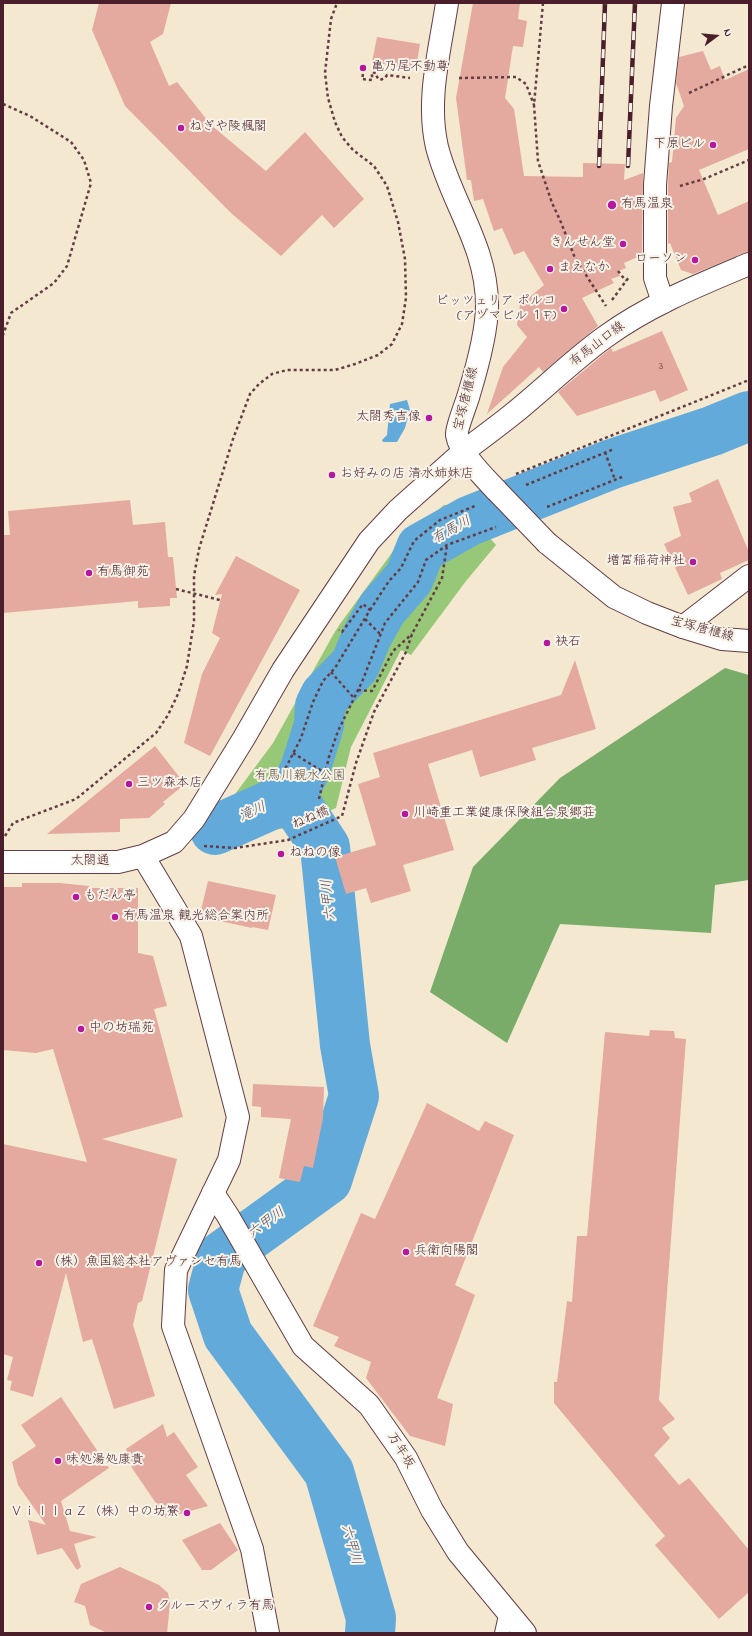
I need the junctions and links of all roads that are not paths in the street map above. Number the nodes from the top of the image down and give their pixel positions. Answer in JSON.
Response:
{"nodes":[{"id":1,"x":447,"y":3,"type":"edge"},
{"id":2,"x":673,"y":3,"type":"edge"},
{"id":3,"x":749,"y":264,"type":"edge"},
{"id":4,"x":663,"y":302,"type":"junction"},
{"id":5,"x":464,"y":452,"type":"junction"},
{"id":6,"x":749,"y":576,"type":"edge"},
{"id":7,"x":683,"y":627,"type":"junction"},
{"id":8,"x":749,"y":641,"type":"edge"},
{"id":9,"x":174,"y":842,"type":"joint"},
{"id":10,"x":143,"y":856,"type":"junction"},
{"id":11,"x":3,"y":862,"type":"edge"},
{"id":12,"x":213,"y":1193,"type":"junction"},
{"id":13,"x":507,"y":1611,"type":"junction"},
{"id":14,"x":268,"y":1633,"type":"edge"},
{"id":15,"x":502,"y":1633,"type":"edge"},
{"id":16,"x":525,"y":1633,"type":"edge"}],
"edges":[{"from":1,"to":5,"type":"street","name":"宝塚唐櫃線"},
{"from":2,"to":4,"type":"street"},
{"from":3,"to":4,"type":"street","name":"有馬山口線"},
{"from":4,"to":5,"type":"street","name":"有馬山口線"},
{"from":5,"to":7,"type":"street","name":"宝塚唐櫃線","bridge":true},
{"from":5,"to":9,"type":"street","name":"有馬山口線"},
{"from":6,"to":7,"type":"street"},
{"from":7,"to":8,"type":"street","name":"宝塚唐櫃線"},
{"from":9,"to":10,"type":"street","name":"太閤通"},
{"from":10,"to":11,"type":"street","name":"太閤通"},
{"from":10,"to":12,"type":"street"},
{"from":12,"to":13,"type":"street","name":"万年坂"},
{"from":12,"to":14,"type":"street"},
{"from":13,"to":15,"type":"lane"},
{"from":13,"to":16,"type":"street","name":"万年坂"}]}
